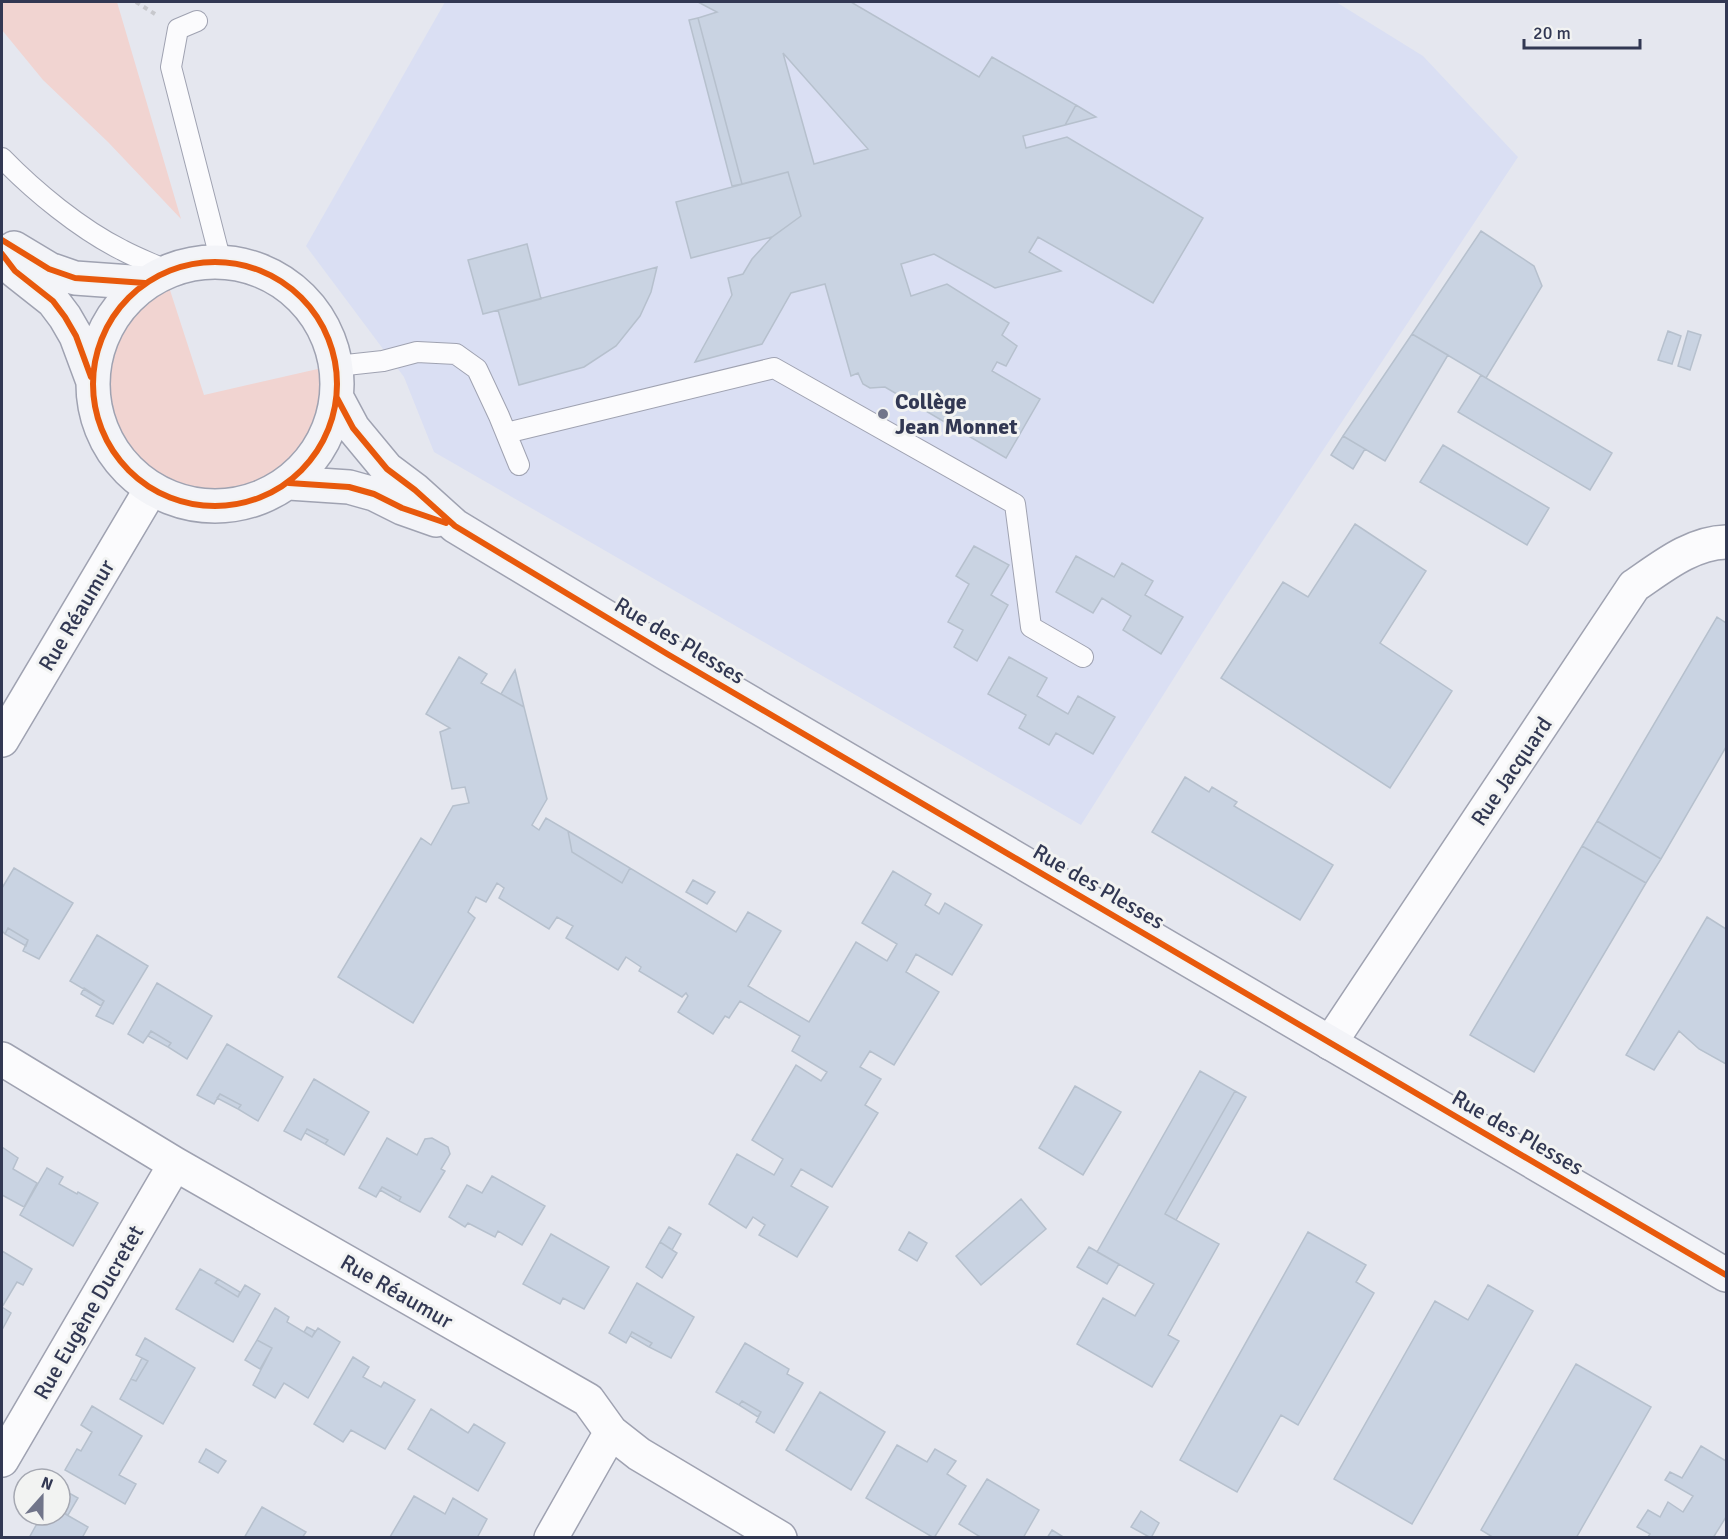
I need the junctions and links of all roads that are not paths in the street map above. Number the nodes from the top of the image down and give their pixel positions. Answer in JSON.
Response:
{"nodes":[{"id":1,"x":197,"y":21,"type":"dead end"},
{"id":2,"x":2,"y":158,"type":"edge"},
{"id":3,"x":2,"y":240,"type":"edge"},
{"id":4,"x":2,"y":254,"type":"edge"},
{"id":5,"x":221,"y":261,"type":"junction"},
{"id":6,"x":157,"y":277,"type":"junction"},
{"id":7,"x":337,"y":366,"type":"junction"},
{"id":8,"x":92,"y":379,"type":"junction"},
{"id":9,"x":337,"y":398,"type":"junction"},
{"id":10,"x":506,"y":433,"type":"junction"},
{"id":11,"x":519,"y":465,"type":"dead end"},
{"id":12,"x":289,"y":483,"type":"junction"},
{"id":13,"x":151,"y":489,"type":"junction"},
{"id":14,"x":455,"y":526,"type":"junction"},
{"id":15,"x":1726,"y":542,"type":"edge"},
{"id":16,"x":1083,"y":657,"type":"dead end"},
{"id":17,"x":2,"y":740,"type":"edge"},
{"id":18,"x":1330,"y":1043,"type":"junction"},
{"id":19,"x":2,"y":1059,"type":"edge"},
{"id":20,"x":176,"y":1164,"type":"junction"},
{"id":21,"x":1726,"y":1275,"type":"edge"},
{"id":22,"x":611,"y":1432,"type":"junction"},
{"id":23,"x":2,"y":1460,"type":"edge"},
{"id":24,"x":551,"y":1538,"type":"edge"},
{"id":25,"x":780,"y":1538,"type":"edge"}],
"edges":[{"from":1,"to":5,"type":"lane"},
{"from":2,"to":6,"type":"lane"},
{"from":3,"to":6,"type":"street"},
{"from":4,"to":8,"type":"street"},
{"from":5,"to":6,"type":"street"},
{"from":5,"to":7,"type":"street"},
{"from":6,"to":8,"type":"street"},
{"from":7,"to":9,"type":"street"},
{"from":7,"to":10,"type":"lane"},
{"from":8,"to":13,"type":"street"},
{"from":9,"to":12,"type":"street"},
{"from":9,"to":14,"type":"street","name":"Rue des Plesses"},
{"from":10,"to":11,"type":"lane"},
{"from":10,"to":16,"type":"lane"},
{"from":12,"to":13,"type":"street"},
{"from":12,"to":14,"type":"street","name":"Rue des Plesses"},
{"from":13,"to":17,"type":"street","name":"Rue Réaumur"},
{"from":14,"to":18,"type":"street","name":"Rue des Plesses"},
{"from":15,"to":18,"type":"street","name":"Rue Jacquard"},
{"from":18,"to":21,"type":"street","name":"Rue des Plesses"},
{"from":19,"to":20,"type":"street","name":"Rue Réaumur"},
{"from":20,"to":22,"type":"street","name":"Rue Réaumur"},
{"from":20,"to":23,"type":"street","name":"Rue Eugène Ducretet"},
{"from":22,"to":24,"type":"street"},
{"from":22,"to":25,"type":"street","name":"Rue Réaumur"}]}
